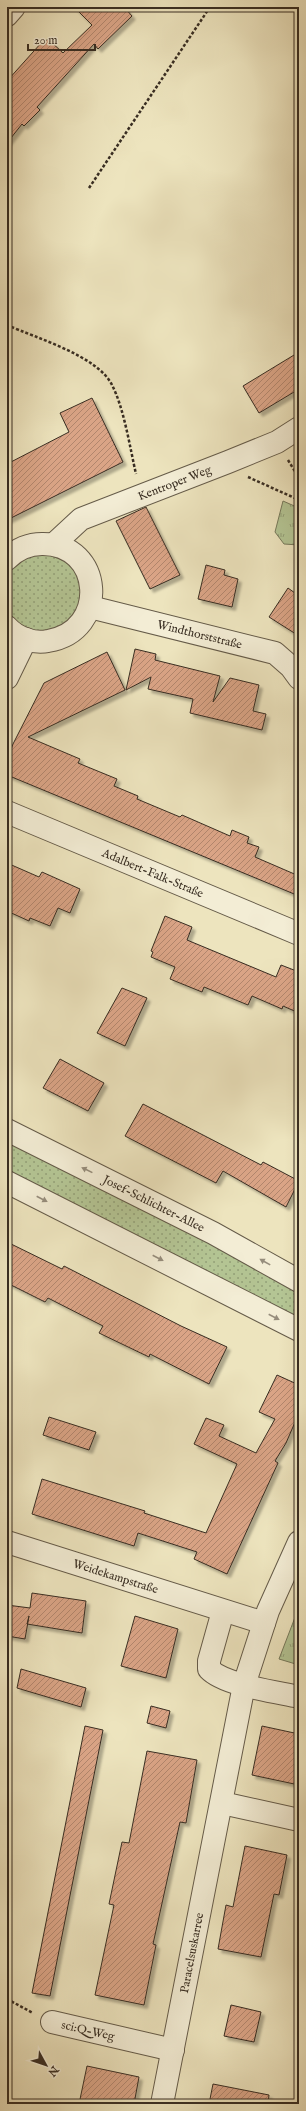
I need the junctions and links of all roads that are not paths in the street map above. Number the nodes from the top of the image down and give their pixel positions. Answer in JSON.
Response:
{"nodes":[{"id":1,"x":14,"y":7,"type":"edge"},
{"id":2,"x":7,"y":14,"type":"edge"},
{"id":3,"x":299,"y":428,"type":"edge"},
{"id":4,"x":54,"y":544,"type":"junction"},
{"id":5,"x":7,"y":559,"type":"edge"},
{"id":6,"x":90,"y":607,"type":"junction"},
{"id":7,"x":7,"y":627,"type":"edge"},
{"id":8,"x":26,"y":639,"type":"junction"},
{"id":9,"x":7,"y":678,"type":"edge"},
{"id":10,"x":299,"y":678,"type":"edge"},
{"id":11,"x":7,"y":812,"type":"edge"},
{"id":12,"x":299,"y":934,"type":"edge"},
{"id":13,"x":7,"y":1130,"type":"edge"},
{"id":14,"x":7,"y":1182,"type":"edge"},
{"id":15,"x":299,"y":1281,"type":"edge"},
{"id":16,"x":299,"y":1330,"type":"edge"},
{"id":17,"x":7,"y":1542,"type":"edge"},
{"id":18,"x":299,"y":1542,"type":"edge"},
{"id":19,"x":224,"y":1611,"type":"junction"},
{"id":20,"x":264,"y":1623,"type":"junction"},
{"id":21,"x":243,"y":1693,"type":"junction"},
{"id":22,"x":299,"y":1697,"type":"edge"},
{"id":23,"x":222,"y":1803,"type":"junction"},
{"id":24,"x":299,"y":1820,"type":"edge"},
{"id":25,"x":52,"y":2022,"type":"road end"},
{"id":26,"x":173,"y":2050,"type":"junction"},
{"id":27,"x":162,"y":2104,"type":"edge"}],
"edges":[{"from":1,"to":2,"type":"street"},
{"from":3,"to":4,"type":"street","name":"Kentroper Weg"},
{"from":4,"to":5,"type":"street"},
{"from":4,"to":6,"type":"street"},
{"from":6,"to":8,"type":"street"},
{"from":6,"to":10,"type":"street","name":"Windthorststraße"},
{"from":7,"to":8,"type":"street"},
{"from":8,"to":9,"type":"street"},
{"from":11,"to":12,"type":"street","name":"Adalbert-Falk-Straße"},
{"from":15,"to":13,"type":"street","name":"Josef-Schlichter-Allee","one_way":true},
{"from":14,"to":16,"type":"street","one_way":true},
{"from":17,"to":19,"type":"street","name":"Weidekampstraße"},
{"from":18,"to":20,"type":"street","name":"Paracelsuskarree"},
{"from":19,"to":20,"type":"street","name":"Weidekampstraße"},
{"from":19,"to":21,"type":"street"},
{"from":20,"to":21,"type":"street","name":"Paracelsuskarree"},
{"from":21,"to":22,"type":"street"},
{"from":21,"to":23,"type":"street","name":"Paracelsuskarree"},
{"from":23,"to":24,"type":"street"},
{"from":23,"to":26,"type":"street","name":"Paracelsuskarree"},
{"from":25,"to":26,"type":"street","name":"sci:Q-Weg"},
{"from":26,"to":27,"type":"street","name":"Paracelsuskarree"}]}
